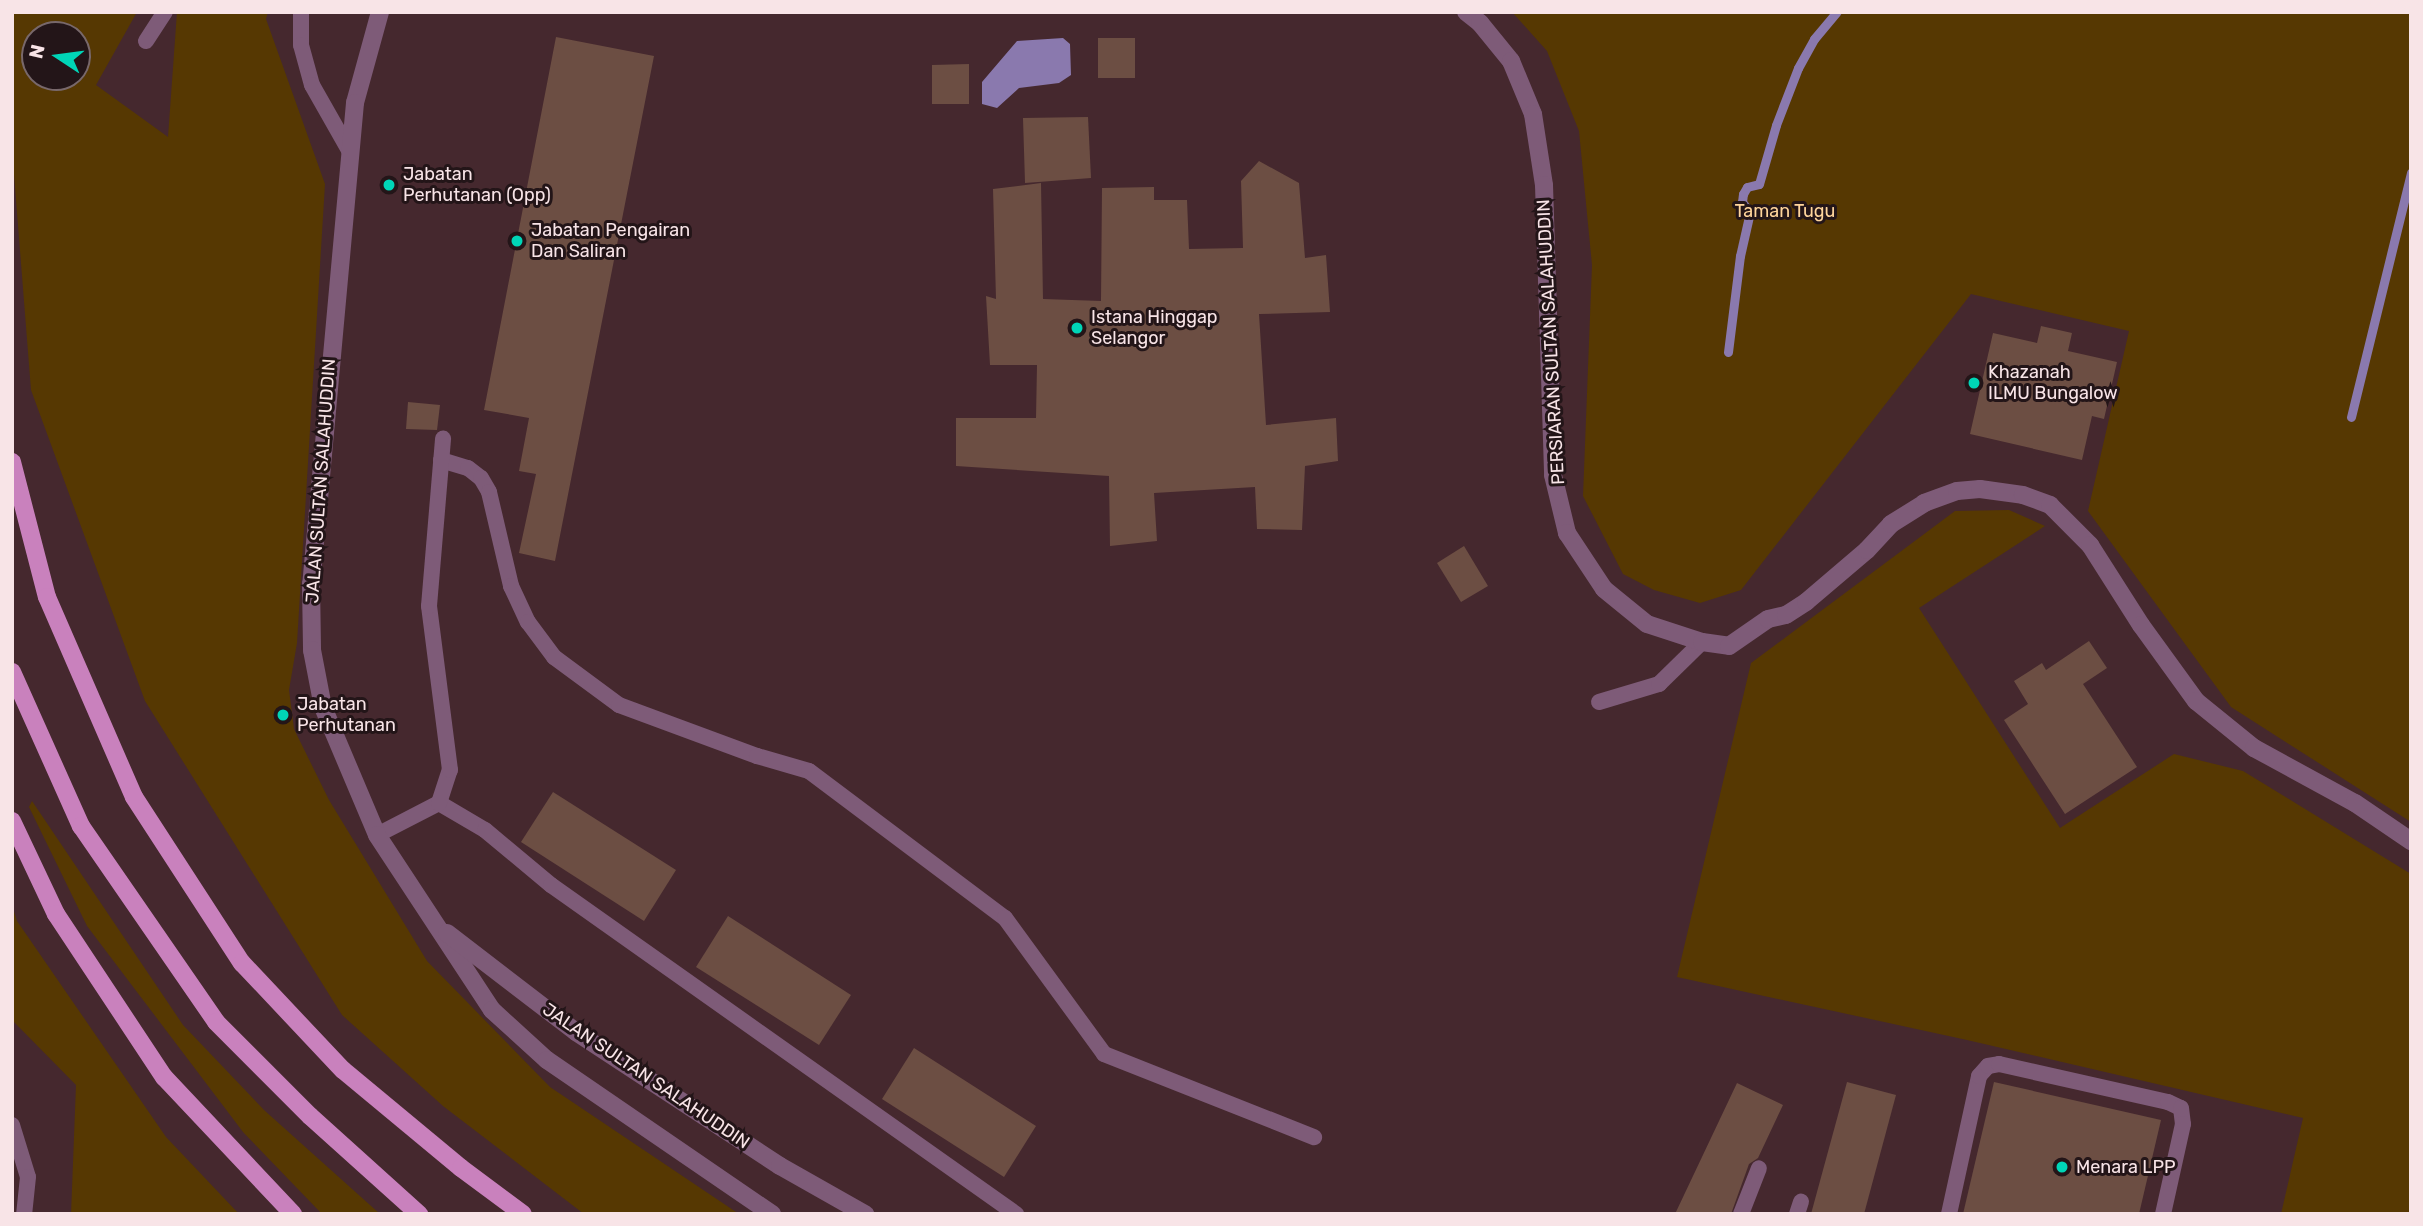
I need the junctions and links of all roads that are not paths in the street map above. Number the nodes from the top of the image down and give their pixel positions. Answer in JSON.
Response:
{"nodes":[{"id":1,"x":165,"y":12,"type":"edge"},
{"id":2,"x":301,"y":12,"type":"edge"},
{"id":3,"x":380,"y":12,"type":"edge"},
{"id":4,"x":1466,"y":12,"type":"edge"},
{"id":5,"x":146,"y":41,"type":"dead end"},
{"id":6,"x":349,"y":150,"type":"junction"},
{"id":7,"x":443,"y":439,"type":"dead end"},
{"id":8,"x":441,"y":460,"type":"junction"},
{"id":9,"x":12,"y":462,"type":"edge"},
{"id":10,"x":1702,"y":642,"type":"junction"},
{"id":11,"x":12,"y":672,"type":"edge"},
{"id":12,"x":1599,"y":702,"type":"dead end"},
{"id":13,"x":439,"y":803,"type":"junction"},
{"id":14,"x":12,"y":821,"type":"edge"},
{"id":15,"x":377,"y":835,"type":"junction"},
{"id":16,"x":2411,"y":841,"type":"edge"},
{"id":17,"x":436,"y":925,"type":"junction"},
{"id":18,"x":12,"y":1125,"type":"edge"},
{"id":19,"x":1314,"y":1137,"type":"dead end"},
{"id":20,"x":1759,"y":1168,"type":"dead end"},
{"id":21,"x":24,"y":1214,"type":"edge"},
{"id":22,"x":293,"y":1214,"type":"edge"},
{"id":23,"x":418,"y":1214,"type":"edge"},
{"id":24,"x":523,"y":1214,"type":"edge"},
{"id":25,"x":772,"y":1214,"type":"edge"},
{"id":26,"x":864,"y":1214,"type":"edge"},
{"id":27,"x":1016,"y":1214,"type":"edge"},
{"id":28,"x":1741,"y":1214,"type":"edge"},
{"id":29,"x":1949,"y":1214,"type":"edge"},
{"id":30,"x":2163,"y":1214,"type":"edge"}],
"edges":[{"from":1,"to":5,"type":"lane"},
{"from":2,"to":6,"type":"lane"},
{"from":3,"to":6,"type":"street","name":"JALAN SULTAN SALAHUDDIN"},
{"from":4,"to":10,"type":"street","name":"PERSIARAN SULTAN SALAHUDDIN"},
{"from":6,"to":15,"type":"street","name":"JALAN SULTAN SALAHUDDIN"},
{"from":7,"to":8,"type":"lane"},
{"from":8,"to":13,"type":"lane"},
{"from":8,"to":19,"type":"lane"},
{"from":9,"to":24,"type":"main road"},
{"from":10,"to":12,"type":"lane"},
{"from":10,"to":16,"type":"street","name":"PERSIARAN SULTAN SALAHUDDIN"},
{"from":11,"to":23,"type":"main road"},
{"from":13,"to":15,"type":"lane"},
{"from":13,"to":27,"type":"lane"},
{"from":14,"to":22,"type":"main road"},
{"from":15,"to":17,"type":"street","name":"JALAN SULTAN SALAHUDDIN"},
{"from":17,"to":25,"type":"street","name":"JALAN SULTAN SALAHUDDIN"},
{"from":17,"to":26,"type":"street","name":"JALAN SULTAN SALAHUDDIN"},
{"from":18,"to":21,"type":"lane"},
{"from":20,"to":28,"type":"lane"},
{"from":29,"to":30,"type":"lane"}]}
